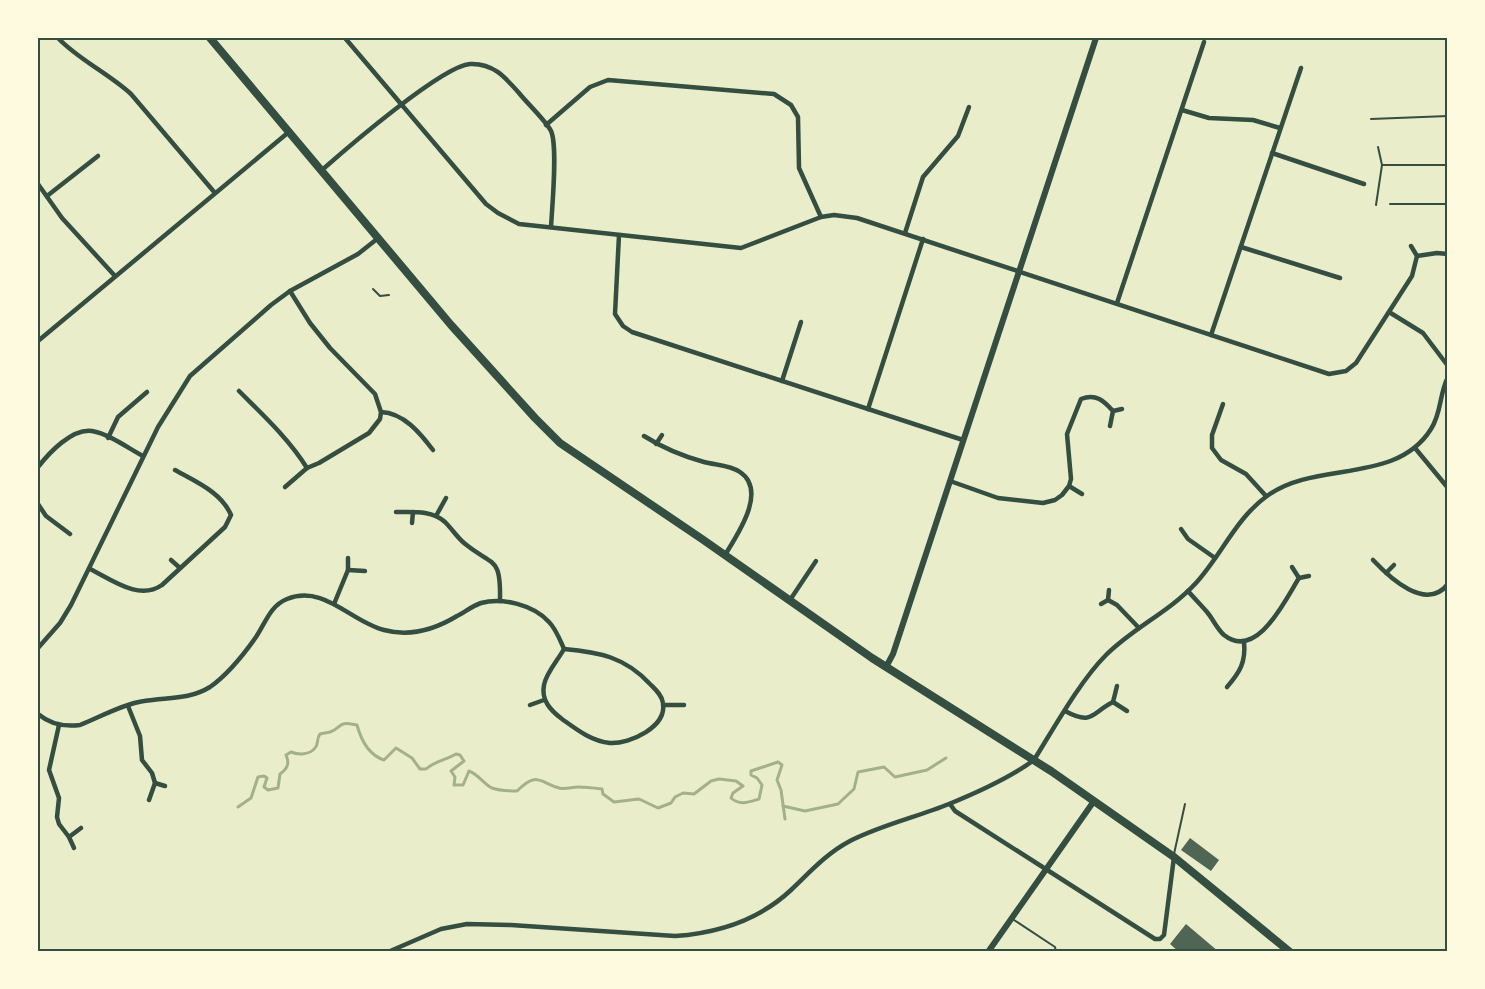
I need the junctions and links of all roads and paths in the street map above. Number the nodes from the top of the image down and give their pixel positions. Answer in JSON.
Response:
{"nodes":[{"id":1,"x":58,"y":38,"type":"edge"},
{"id":2,"x":210,"y":38,"type":"edge"},
{"id":3,"x":345,"y":38,"type":"edge"},
{"id":4,"x":1096,"y":38,"type":"edge"},
{"id":5,"x":1204,"y":42,"type":"dead end"},
{"id":6,"x":1301,"y":68,"type":"dead end"},
{"id":7,"x":402,"y":104,"type":"junction"},
{"id":8,"x":969,"y":107,"type":"dead end"},
{"id":9,"x":1182,"y":110,"type":"junction"},
{"id":10,"x":1448,"y":116,"type":"edge"},
{"id":11,"x":1371,"y":119,"type":"dead end"},
{"id":12,"x":546,"y":125,"type":"junction"},
{"id":13,"x":1280,"y":128,"type":"junction"},
{"id":14,"x":290,"y":131,"type":"junction"},
{"id":15,"x":1378,"y":147,"type":"dead end"},
{"id":16,"x":1272,"y":153,"type":"junction"},
{"id":17,"x":98,"y":156,"type":"dead end"},
{"id":18,"x":1382,"y":165,"type":"junction"},
{"id":19,"x":1448,"y":165,"type":"edge"},
{"id":20,"x":322,"y":170,"type":"junction"},
{"id":21,"x":38,"y":184,"type":"edge"},
{"id":22,"x":1364,"y":184,"type":"dead end"},
{"id":23,"x":215,"y":193,"type":"junction"},
{"id":24,"x":47,"y":196,"type":"junction"},
{"id":25,"x":1390,"y":204,"type":"dead end"},
{"id":26,"x":1448,"y":204,"type":"edge"},
{"id":27,"x":1376,"y":205,"type":"dead end"},
{"id":28,"x":821,"y":217,"type":"junction"},
{"id":29,"x":551,"y":227,"type":"junction"},
{"id":30,"x":905,"y":234,"type":"junction"},
{"id":31,"x":619,"y":235,"type":"junction"},
{"id":32,"x":377,"y":239,"type":"junction"},
{"id":33,"x":923,"y":239,"type":"junction"},
{"id":34,"x":1411,"y":246,"type":"dead end"},
{"id":35,"x":1241,"y":247,"type":"junction"},
{"id":36,"x":1448,"y":254,"type":"edge"},
{"id":37,"x":1417,"y":256,"type":"junction"},
{"id":38,"x":1020,"y":271,"type":"junction"},
{"id":39,"x":115,"y":276,"type":"junction"},
{"id":40,"x":1340,"y":278,"type":"dead end"},
{"id":41,"x":373,"y":289,"type":"dead end"},
{"id":42,"x":290,"y":291,"type":"junction"},
{"id":43,"x":389,"y":295,"type":"dead end"},
{"id":44,"x":1117,"y":303,"type":"junction"},
{"id":45,"x":1389,"y":312,"type":"junction"},
{"id":46,"x":801,"y":322,"type":"dead end"},
{"id":47,"x":1211,"y":335,"type":"junction"},
{"id":48,"x":38,"y":341,"type":"edge"},
{"id":49,"x":1448,"y":366,"type":"edge"},
{"id":50,"x":1448,"y":377,"type":"edge"},
{"id":51,"x":782,"y":381,"type":"junction"},
{"id":52,"x":239,"y":391,"type":"dead end"},
{"id":53,"x":147,"y":392,"type":"dead end"},
{"id":54,"x":1077,"y":392,"type":"dead end"},
{"id":55,"x":1082,"y":399,"type":"junction"},
{"id":56,"x":1223,"y":404,"type":"dead end"},
{"id":57,"x":868,"y":409,"type":"junction"},
{"id":58,"x":1122,"y":410,"type":"dead end"},
{"id":59,"x":1113,"y":411,"type":"junction"},
{"id":60,"x":381,"y":412,"type":"junction"},
{"id":61,"x":1218,"y":417,"type":"junction"},
{"id":62,"x":1226,"y":421,"type":"dead end"},
{"id":63,"x":1110,"y":426,"type":"dead end"},
{"id":64,"x":662,"y":435,"type":"dead end"},
{"id":65,"x":644,"y":436,"type":"dead end"},
{"id":66,"x":108,"y":438,"type":"junction"},
{"id":67,"x":963,"y":440,"type":"junction"},
{"id":68,"x":656,"y":444,"type":"junction"},
{"id":69,"x":1414,"y":448,"type":"junction"},
{"id":70,"x":433,"y":450,"type":"dead end"},
{"id":71,"x":143,"y":456,"type":"junction"},
{"id":72,"x":38,"y":467,"type":"edge"},
{"id":73,"x":307,"y":468,"type":"junction"},
{"id":74,"x":175,"y":470,"type":"dead end"},
{"id":75,"x":950,"y":481,"type":"junction"},
{"id":76,"x":1069,"y":486,"type":"junction"},
{"id":77,"x":285,"y":487,"type":"dead end"},
{"id":78,"x":1448,"y":488,"type":"edge"},
{"id":79,"x":1082,"y":494,"type":"dead end"},
{"id":80,"x":1266,"y":496,"type":"junction"},
{"id":81,"x":446,"y":498,"type":"dead end"},
{"id":82,"x":38,"y":504,"type":"edge"},
{"id":83,"x":396,"y":512,"type":"dead end"},
{"id":84,"x":413,"y":512,"type":"junction"},
{"id":85,"x":436,"y":516,"type":"junction"},
{"id":86,"x":412,"y":523,"type":"dead end"},
{"id":87,"x":1181,"y":529,"type":"dead end"},
{"id":88,"x":70,"y":534,"type":"dead end"},
{"id":89,"x":1188,"y":539,"type":"junction"},
{"id":90,"x":1184,"y":545,"type":"dead end"},
{"id":91,"x":725,"y":555,"type":"junction"},
{"id":92,"x":348,"y":558,"type":"dead end"},
{"id":93,"x":1215,"y":558,"type":"junction"},
{"id":94,"x":171,"y":560,"type":"dead end"},
{"id":95,"x":816,"y":561,"type":"dead end"},
{"id":96,"x":1374,"y":561,"type":"dead end"},
{"id":97,"x":1394,"y":565,"type":"dead end"},
{"id":98,"x":1292,"y":567,"type":"dead end"},
{"id":99,"x":180,"y":568,"type":"junction"},
{"id":100,"x":90,"y":569,"type":"junction"},
{"id":101,"x":348,"y":570,"type":"junction"},
{"id":102,"x":365,"y":571,"type":"dead end"},
{"id":103,"x":1386,"y":573,"type":"junction"},
{"id":104,"x":1309,"y":576,"type":"dead end"},
{"id":105,"x":1299,"y":578,"type":"junction"},
{"id":106,"x":1448,"y":584,"type":"edge"},
{"id":107,"x":1109,"y":590,"type":"dead end"},
{"id":108,"x":1188,"y":591,"type":"junction"},
{"id":109,"x":790,"y":600,"type":"junction"},
{"id":110,"x":1108,"y":600,"type":"junction"},
{"id":111,"x":500,"y":601,"type":"junction"},
{"id":112,"x":334,"y":604,"type":"junction"},
{"id":113,"x":1101,"y":604,"type":"dead end"},
{"id":114,"x":1139,"y":628,"type":"junction"},
{"id":115,"x":1244,"y":642,"type":"junction"},
{"id":116,"x":38,"y":648,"type":"edge"},
{"id":117,"x":564,"y":649,"type":"junction"},
{"id":118,"x":886,"y":667,"type":"junction"},
{"id":119,"x":1237,"y":675,"type":"junction"},
{"id":120,"x":1245,"y":679,"type":"dead end"},
{"id":121,"x":1117,"y":686,"type":"dead end"},
{"id":122,"x":1227,"y":687,"type":"dead end"},
{"id":123,"x":544,"y":700,"type":"junction"},
{"id":124,"x":1113,"y":702,"type":"junction"},
{"id":125,"x":530,"y":705,"type":"dead end"},
{"id":126,"x":663,"y":705,"type":"junction"},
{"id":127,"x":684,"y":705,"type":"dead end"},
{"id":128,"x":128,"y":706,"type":"junction"},
{"id":129,"x":1065,"y":711,"type":"junction"},
{"id":130,"x":1127,"y":711,"type":"dead end"},
{"id":131,"x":38,"y":714,"type":"edge"},
{"id":132,"x":59,"y":725,"type":"junction"},
{"id":133,"x":1034,"y":760,"type":"junction"},
{"id":134,"x":155,"y":783,"type":"junction"},
{"id":135,"x":165,"y":786,"type":"dead end"},
{"id":136,"x":149,"y":800,"type":"dead end"},
{"id":137,"x":1094,"y":801,"type":"junction"},
{"id":138,"x":950,"y":804,"type":"junction"},
{"id":139,"x":1185,"y":804,"type":"dead end"},
{"id":140,"x":81,"y":828,"type":"dead end"},
{"id":141,"x":69,"y":837,"type":"junction"},
{"id":142,"x":74,"y":848,"type":"dead end"},
{"id":143,"x":1174,"y":856,"type":"junction"},
{"id":144,"x":1046,"y":870,"type":"junction"},
{"id":145,"x":1011,"y":918,"type":"junction"},
{"id":146,"x":388,"y":951,"type":"edge"},
{"id":147,"x":988,"y":951,"type":"edge"},
{"id":148,"x":1056,"y":951,"type":"edge"},
{"id":149,"x":1290,"y":951,"type":"edge"}],
"edges":[{"from":1,"to":23,"type":"street"},
{"from":2,"to":14,"type":"main road"},
{"from":3,"to":7,"type":"street"},
{"from":4,"to":38,"type":"street"},
{"from":5,"to":9,"type":"street"},
{"from":6,"to":13,"type":"street"},
{"from":7,"to":12,"type":"street"},
{"from":7,"to":20,"type":"street"},
{"from":7,"to":29,"type":"street"},
{"from":8,"to":30,"type":"street"},
{"from":9,"to":13,"type":"street"},
{"from":9,"to":44,"type":"street"},
{"from":10,"to":11,"type":"path"},
{"from":12,"to":28,"type":"street"},
{"from":12,"to":29,"type":"street"},
{"from":13,"to":16,"type":"street"},
{"from":14,"to":20,"type":"main road"},
{"from":14,"to":23,"type":"street"},
{"from":15,"to":18,"type":"lane"},
{"from":16,"to":22,"type":"street"},
{"from":16,"to":35,"type":"street"},
{"from":17,"to":24,"type":"street"},
{"from":18,"to":19,"type":"lane"},
{"from":18,"to":27,"type":"lane"},
{"from":20,"to":32,"type":"main road"},
{"from":21,"to":24,"type":"street"},
{"from":23,"to":39,"type":"street"},
{"from":24,"to":39,"type":"street"},
{"from":25,"to":26,"type":"path"},
{"from":28,"to":30,"type":"street"},
{"from":28,"to":31,"type":"street"},
{"from":29,"to":31,"type":"street"},
{"from":30,"to":33,"type":"street"},
{"from":31,"to":51,"type":"street"},
{"from":32,"to":42,"type":"street"},
{"from":32,"to":91,"type":"main road"},
{"from":33,"to":38,"type":"street"},
{"from":33,"to":57,"type":"street"},
{"from":34,"to":37,"type":"street"},
{"from":35,"to":40,"type":"street"},
{"from":35,"to":47,"type":"street"},
{"from":36,"to":37,"type":"street"},
{"from":37,"to":45,"type":"street"},
{"from":38,"to":44,"type":"street"},
{"from":38,"to":67,"type":"street"},
{"from":39,"to":48,"type":"street"},
{"from":41,"to":43,"type":"lane"},
{"from":42,"to":60,"type":"street"},
{"from":42,"to":71,"type":"street"},
{"from":44,"to":47,"type":"street"},
{"from":45,"to":47,"type":"street"},
{"from":45,"to":49,"type":"street"},
{"from":46,"to":51,"type":"street"},
{"from":50,"to":69,"type":"street"},
{"from":51,"to":57,"type":"street"},
{"from":52,"to":73,"type":"street"},
{"from":53,"to":66,"type":"street"},
{"from":54,"to":55,"type":"street"},
{"from":55,"to":59,"type":"street"},
{"from":55,"to":76,"type":"street"},
{"from":56,"to":61,"type":"street"},
{"from":57,"to":67,"type":"street"},
{"from":58,"to":59,"type":"street"},
{"from":59,"to":63,"type":"street"},
{"from":60,"to":70,"type":"street"},
{"from":60,"to":73,"type":"street"},
{"from":61,"to":62,"type":"street"},
{"from":61,"to":80,"type":"street"},
{"from":64,"to":68,"type":"street"},
{"from":65,"to":68,"type":"street"},
{"from":66,"to":71,"type":"street"},
{"from":66,"to":72,"type":"street"},
{"from":67,"to":75,"type":"street"},
{"from":68,"to":91,"type":"street"},
{"from":69,"to":78,"type":"street"},
{"from":69,"to":80,"type":"street"},
{"from":71,"to":100,"type":"street"},
{"from":73,"to":77,"type":"street"},
{"from":74,"to":99,"type":"street"},
{"from":75,"to":76,"type":"street"},
{"from":75,"to":118,"type":"street"},
{"from":76,"to":79,"type":"street"},
{"from":80,"to":93,"type":"street"},
{"from":81,"to":85,"type":"street"},
{"from":82,"to":88,"type":"street"},
{"from":83,"to":84,"type":"street"},
{"from":84,"to":85,"type":"street"},
{"from":84,"to":86,"type":"street"},
{"from":85,"to":111,"type":"street"},
{"from":87,"to":89,"type":"street"},
{"from":89,"to":90,"type":"street"},
{"from":89,"to":93,"type":"street"},
{"from":91,"to":109,"type":"main road"},
{"from":92,"to":101,"type":"street"},
{"from":93,"to":108,"type":"street"},
{"from":94,"to":99,"type":"street"},
{"from":95,"to":109,"type":"street"},
{"from":96,"to":103,"type":"street"},
{"from":97,"to":103,"type":"street"},
{"from":98,"to":105,"type":"street"},
{"from":99,"to":100,"type":"street"},
{"from":100,"to":116,"type":"street"},
{"from":101,"to":102,"type":"street"},
{"from":101,"to":112,"type":"street"},
{"from":103,"to":106,"type":"street"},
{"from":104,"to":105,"type":"street"},
{"from":105,"to":115,"type":"street"},
{"from":107,"to":110,"type":"street"},
{"from":108,"to":114,"type":"street"},
{"from":108,"to":115,"type":"street"},
{"from":109,"to":118,"type":"main road"},
{"from":110,"to":113,"type":"street"},
{"from":110,"to":114,"type":"street"},
{"from":111,"to":112,"type":"street"},
{"from":111,"to":117,"type":"street"},
{"from":112,"to":128,"type":"street"},
{"from":114,"to":129,"type":"street"},
{"from":115,"to":119,"type":"street"},
{"from":117,"to":123,"type":"street"},
{"from":117,"to":126,"type":"street"},
{"from":118,"to":133,"type":"main road"},
{"from":119,"to":120,"type":"street"},
{"from":119,"to":122,"type":"street"},
{"from":121,"to":124,"type":"street"},
{"from":123,"to":125,"type":"street"},
{"from":123,"to":126,"type":"street"},
{"from":124,"to":129,"type":"street"},
{"from":124,"to":130,"type":"street"},
{"from":126,"to":127,"type":"street"},
{"from":128,"to":132,"type":"street"},
{"from":128,"to":134,"type":"street"},
{"from":129,"to":133,"type":"street"},
{"from":131,"to":132,"type":"street"},
{"from":132,"to":141,"type":"street"},
{"from":133,"to":137,"type":"main road"},
{"from":133,"to":138,"type":"street"},
{"from":134,"to":135,"type":"street"},
{"from":134,"to":136,"type":"street"},
{"from":137,"to":143,"type":"main road"},
{"from":137,"to":144,"type":"street"},
{"from":138,"to":144,"type":"street"},
{"from":138,"to":146,"type":"street"},
{"from":139,"to":143,"type":"lane"},
{"from":140,"to":141,"type":"street"},
{"from":141,"to":142,"type":"street"},
{"from":143,"to":144,"type":"street"},
{"from":143,"to":149,"type":"main road"},
{"from":144,"to":145,"type":"street"},
{"from":145,"to":147,"type":"street"},
{"from":145,"to":148,"type":"lane"}]}
